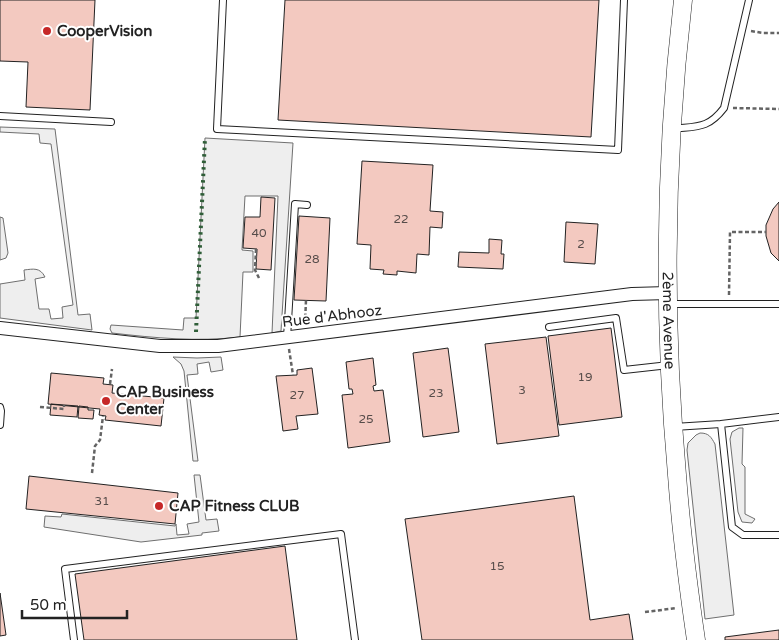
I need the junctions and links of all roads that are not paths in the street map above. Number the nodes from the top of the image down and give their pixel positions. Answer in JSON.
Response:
{"nodes":[{"id":1,"x":224,"y":0,"type":"edge"},
{"id":2,"x":624,"y":0,"type":"edge"},
{"id":3,"x":683,"y":0,"type":"edge"},
{"id":4,"x":748,"y":0,"type":"edge"},
{"id":5,"x":0,"y":116,"type":"edge"},
{"id":6,"x":111,"y":122,"type":"dead end"},
{"id":7,"x":671,"y":129,"type":"junction"},
{"id":8,"x":307,"y":205,"type":"dead end"},
{"id":9,"x":668,"y":298,"type":"junction"},
{"id":10,"x":779,"y":304,"type":"edge"},
{"id":11,"x":549,"y":327,"type":"dead end"},
{"id":12,"x":0,"y":328,"type":"edge"},
{"id":13,"x":288,"y":338,"type":"junction"},
{"id":14,"x":671,"y":364,"type":"junction"},
{"id":15,"x":0,"y":407,"type":"edge"},
{"id":16,"x":779,"y":417,"type":"edge"},
{"id":17,"x":721,"y":424,"type":"junction"},
{"id":18,"x":0,"y":425,"type":"edge"},
{"id":19,"x":673,"y":427,"type":"junction"},
{"id":20,"x":779,"y":535,"type":"edge"},
{"id":21,"x":74,"y":640,"type":"edge"},
{"id":22,"x":355,"y":640,"type":"edge"},
{"id":23,"x":696,"y":640,"type":"edge"}],
"edges":[{"from":1,"to":2,"type":"lane"},
{"from":3,"to":7,"type":"street","name":"2ème Avenue"},
{"from":4,"to":7,"type":"lane"},
{"from":5,"to":6,"type":"lane"},
{"from":7,"to":9,"type":"street","name":"2ème Avenue"},
{"from":8,"to":13,"type":"lane"},
{"from":9,"to":10,"type":"lane"},
{"from":9,"to":13,"type":"street","name":"Rue d'Abhooz"},
{"from":9,"to":14,"type":"street","name":"2ème Avenue"},
{"from":11,"to":14,"type":"lane"},
{"from":12,"to":13,"type":"street","name":"Rue d'Abhooz"},
{"from":14,"to":19,"type":"street","name":"2ème Avenue"},
{"from":15,"to":18,"type":"lane"},
{"from":16,"to":17,"type":"lane"},
{"from":17,"to":19,"type":"lane"},
{"from":17,"to":20,"type":"lane"},
{"from":19,"to":23,"type":"street","name":"2ème Avenue"},
{"from":21,"to":22,"type":"lane"}]}
